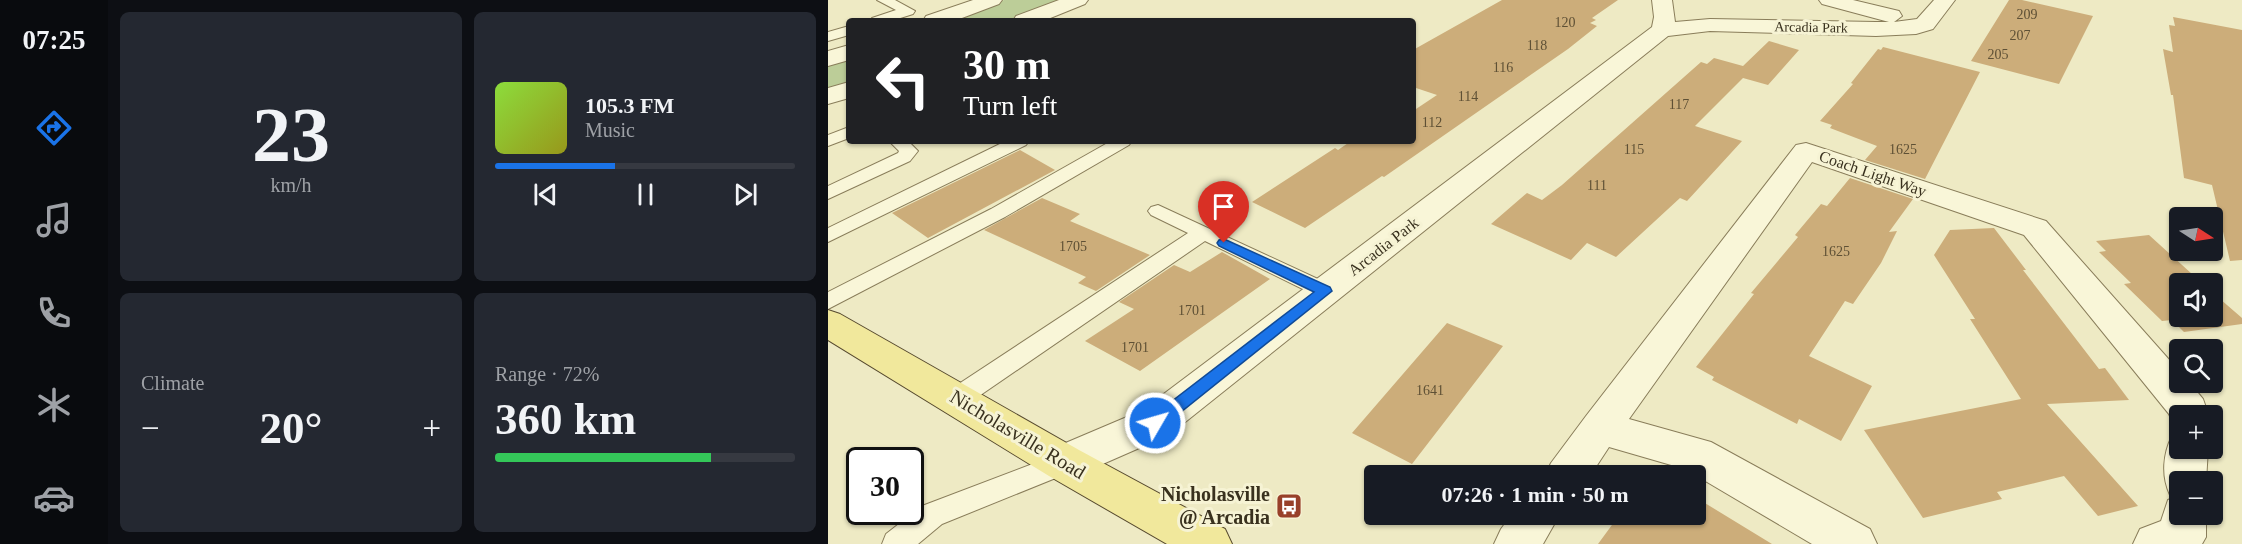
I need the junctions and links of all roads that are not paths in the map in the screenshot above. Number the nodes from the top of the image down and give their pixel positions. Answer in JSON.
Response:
{"nodes":[{"id":1,"x":884,"y":0,"type":"edge"},
{"id":2,"x":992,"y":0,"type":"edge"},
{"id":3,"x":1078,"y":0,"type":"edge"},
{"id":4,"x":1829,"y":0,"type":"edge"},
{"id":5,"x":1945,"y":0,"type":"edge"},
{"id":6,"x":1662,"y":15,"type":"edge"},
{"id":7,"x":886,"y":18,"type":"edge"},
{"id":8,"x":942,"y":18,"type":"edge"},
{"id":9,"x":1032,"y":18,"type":"edge"},
{"id":10,"x":1925,"y":24,"type":"junction"},
{"id":11,"x":846,"y":31,"type":"edge"},
{"id":12,"x":828,"y":37,"type":"edge"},
{"id":13,"x":846,"y":53,"type":"edge"},
{"id":14,"x":828,"y":59,"type":"edge"},
{"id":15,"x":846,"y":90,"type":"edge"},
{"id":16,"x":828,"y":97,"type":"edge"},
{"id":17,"x":846,"y":133,"type":"edge"},
{"id":18,"x":828,"y":141,"type":"edge"},
{"id":19,"x":901,"y":144,"type":"edge"},
{"id":20,"x":1014,"y":144,"type":"edge"},
{"id":21,"x":1118,"y":144,"type":"edge"},
{"id":22,"x":828,"y":193,"type":"edge"},
{"id":23,"x":1158,"y":211,"type":"dead end"},
{"id":24,"x":1203,"y":233,"type":"junction"},
{"id":25,"x":828,"y":236,"type":"edge"},
{"id":26,"x":1325,"y":291,"type":"junction"},
{"id":27,"x":828,"y":301,"type":"edge"},
{"id":28,"x":828,"y":323,"type":"edge"},
{"id":29,"x":957,"y":398,"type":"junction"},
{"id":30,"x":2185,"y":405,"type":"edge"},
{"id":31,"x":1600,"y":428,"type":"junction"},
{"id":32,"x":1064,"y":463,"type":"junction"},
{"id":33,"x":1574,"y":465,"type":"edge"},
{"id":34,"x":1530,"y":525,"type":"edge"},
{"id":35,"x":2184,"y":525,"type":"edge"},
{"id":36,"x":896,"y":544,"type":"edge"},
{"id":37,"x":1209,"y":544,"type":"edge"},
{"id":38,"x":1517,"y":544,"type":"edge"},
{"id":39,"x":1854,"y":544,"type":"edge"},
{"id":40,"x":2156,"y":544,"type":"edge"}],
"edges":[{"from":1,"to":7,"type":"lane"},
{"from":2,"to":8,"type":"street"},
{"from":3,"to":9,"type":"street"},
{"from":4,"to":10,"type":"street","name":"Arcadia Park"},
{"from":5,"to":10,"type":"street"},
{"from":6,"to":10,"type":"street","name":"Arcadia Park"},
{"from":6,"to":26,"type":"street","name":"Arcadia Park"},
{"from":11,"to":12,"type":"lane"},
{"from":13,"to":14,"type":"street"},
{"from":15,"to":16,"type":"street"},
{"from":17,"to":18,"type":"lane"},
{"from":19,"to":22,"type":"lane"},
{"from":20,"to":25,"type":"lane"},
{"from":21,"to":27,"type":"lane"},
{"from":23,"to":24,"type":"lane"},
{"from":24,"to":26,"type":"lane"},
{"from":24,"to":29,"type":"lane"},
{"from":26,"to":32,"type":"street","name":"Arcadia Park"},
{"from":28,"to":29,"type":"main road","name":"Nicholasville Road"},
{"from":29,"to":32,"type":"main road","name":"Nicholasville Road"},
{"from":30,"to":31,"type":"street","name":"Coach Light Way"},
{"from":31,"to":33,"type":"street","name":"Coach Light Way"},
{"from":31,"to":39,"type":"street"},
{"from":32,"to":36,"type":"lane"},
{"from":32,"to":37,"type":"main road","name":"Nicholasville Road"},
{"from":34,"to":38,"type":"street"},
{"from":35,"to":40,"type":"street"}]}
